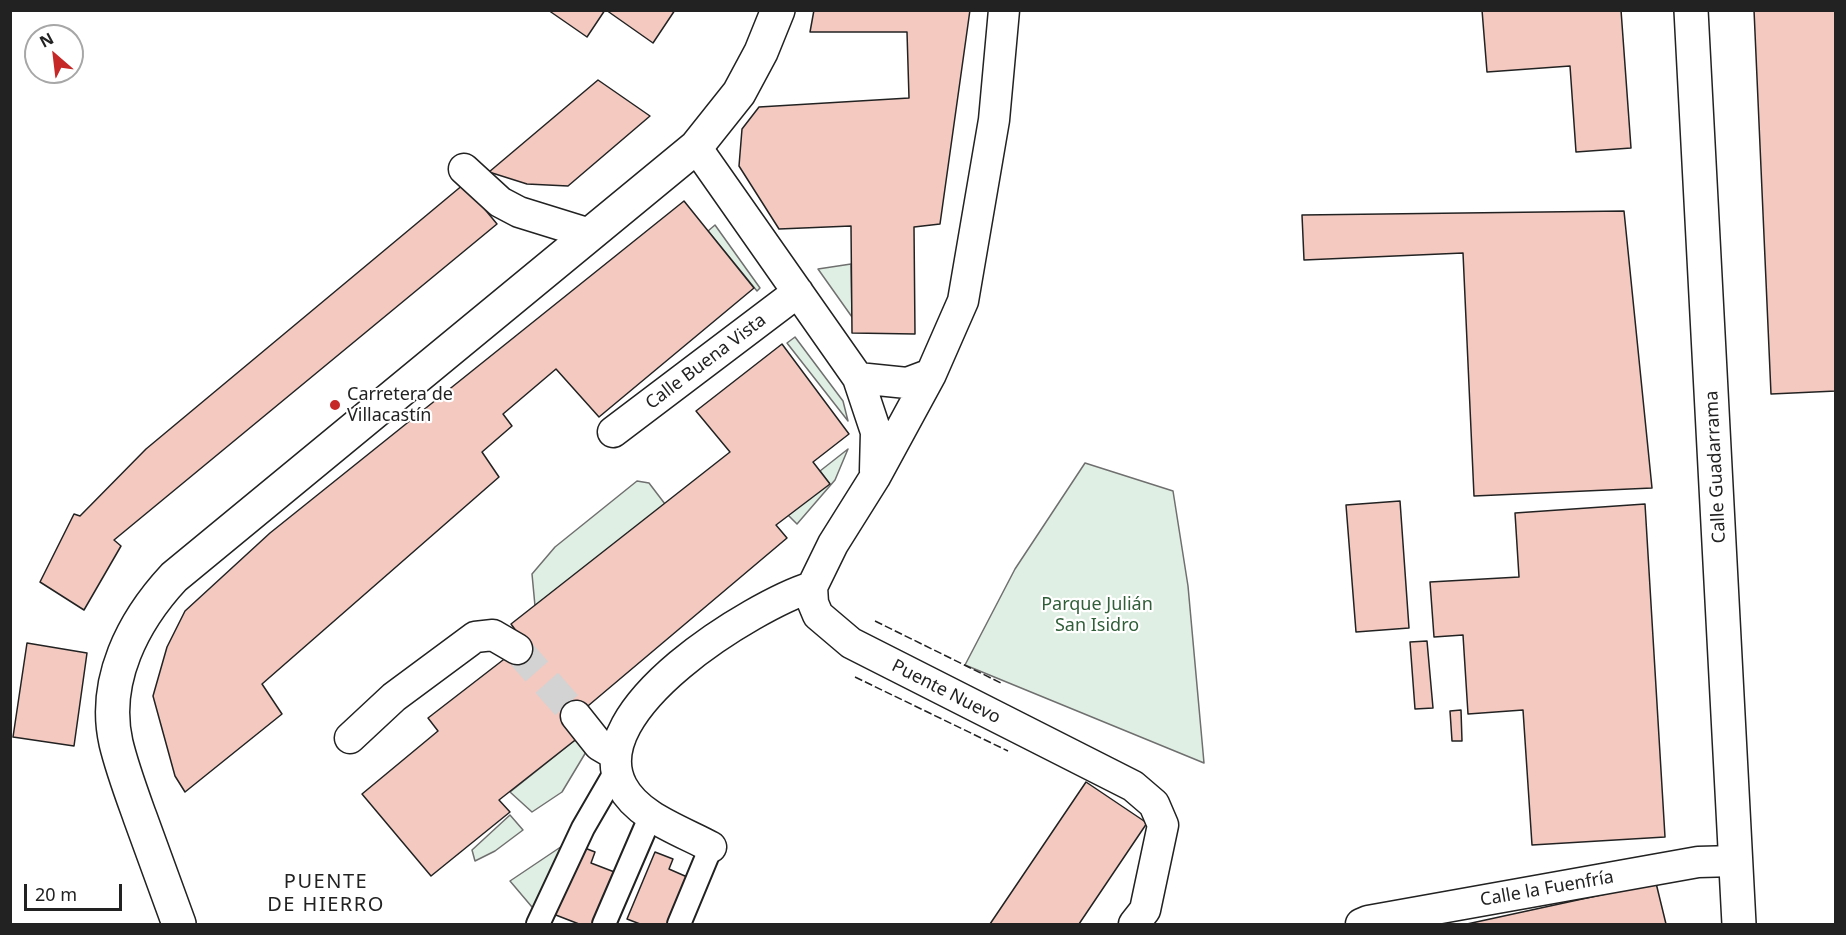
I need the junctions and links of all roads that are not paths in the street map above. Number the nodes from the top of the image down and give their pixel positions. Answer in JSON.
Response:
{"nodes":[{"id":1,"x":778,"y":10,"type":"edge"},
{"id":2,"x":1004,"y":10,"type":"edge"},
{"id":3,"x":1691,"y":10,"type":"edge"},
{"id":4,"x":696,"y":147,"type":"junction"},
{"id":5,"x":464,"y":169,"type":"dead end"},
{"id":6,"x":590,"y":234,"type":"junction"},
{"id":7,"x":798,"y":292,"type":"junction"},
{"id":8,"x":931,"y":374,"type":"junction"},
{"id":9,"x":858,"y":378,"type":"junction"},
{"id":10,"x":613,"y":432,"type":"dead end"},
{"id":11,"x":874,"y":477,"type":"junction"},
{"id":12,"x":812,"y":587,"type":"junction"},
{"id":13,"x":517,"y":649,"type":"tunnel mouth"},
{"id":14,"x":576,"y":716,"type":"tunnel mouth"},
{"id":15,"x":350,"y":738,"type":"dead end"},
{"id":16,"x":616,"y":763,"type":"junction"},
{"id":17,"x":651,"y":815,"type":"junction"},
{"id":18,"x":711,"y":847,"type":"joint"},
{"id":19,"x":1735,"y":861,"type":"junction"},
{"id":20,"x":1141,"y":919,"type":"edge"},
{"id":21,"x":179,"y":924,"type":"edge"},
{"id":22,"x":538,"y":924,"type":"edge"},
{"id":23,"x":604,"y":924,"type":"edge"},
{"id":24,"x":679,"y":924,"type":"edge"},
{"id":25,"x":1361,"y":924,"type":"edge"},
{"id":26,"x":1739,"y":924,"type":"edge"}],
"edges":[{"from":1,"to":4,"type":"street"},
{"from":2,"to":8,"type":"street"},
{"from":3,"to":19,"type":"street","name":"Calle Guadarrama"},
{"from":4,"to":6,"type":"street"},
{"from":4,"to":7,"type":"street"},
{"from":5,"to":6,"type":"street"},
{"from":6,"to":21,"type":"street"},
{"from":7,"to":9,"type":"street"},
{"from":7,"to":10,"type":"street","name":"Calle Buena Vista"},
{"from":8,"to":9,"type":"street"},
{"from":8,"to":11,"type":"street"},
{"from":9,"to":11,"type":"street"},
{"from":11,"to":12,"type":"street"},
{"from":12,"to":16,"type":"street"},
{"from":12,"to":20,"type":"street","name":"Puente Nuevo"},
{"from":13,"to":15,"type":"street"},
{"from":14,"to":16,"type":"street"},
{"from":16,"to":17,"type":"street"},
{"from":16,"to":22,"type":"street"},
{"from":17,"to":18,"type":"street"},
{"from":17,"to":23,"type":"street"},
{"from":18,"to":24,"type":"street"},
{"from":19,"to":25,"type":"street","name":"Calle la Fuenfría"},
{"from":19,"to":26,"type":"street","name":"Calle Guadarrama"}]}
